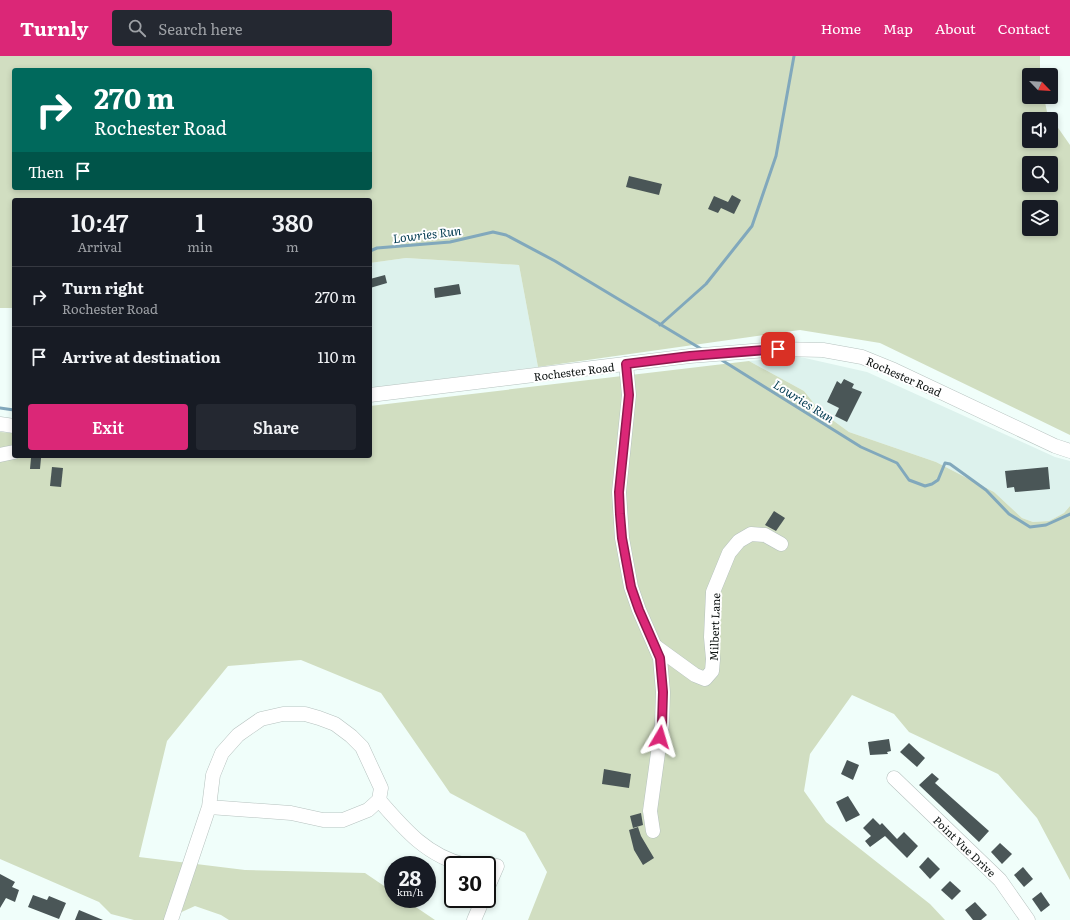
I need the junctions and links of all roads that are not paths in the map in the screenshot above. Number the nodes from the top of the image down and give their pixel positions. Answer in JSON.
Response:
{"nodes":[{"id":1,"x":626,"y":364,"type":"junction"},
{"id":2,"x":372,"y":395,"type":"edge"},
{"id":3,"x":0,"y":424,"type":"edge"},
{"id":4,"x":12,"y":426,"type":"edge"},
{"id":5,"x":1070,"y":451,"type":"edge"},
{"id":6,"x":12,"y":452,"type":"edge"},
{"id":7,"x":0,"y":455,"type":"edge"},
{"id":8,"x":781,"y":544,"type":"dead end"},
{"id":9,"x":655,"y":646,"type":"junction"},
{"id":10,"x":894,"y":778,"type":"dead end"},
{"id":11,"x":379,"y":800,"type":"junction"},
{"id":12,"x":209,"y":807,"type":"junction"},
{"id":13,"x":653,"y":831,"type":"dead end"},
{"id":14,"x":444,"y":858,"type":"edge"},
{"id":15,"x":479,"y":908,"type":"edge"},
{"id":16,"x":171,"y":920,"type":"edge"},
{"id":17,"x":474,"y":920,"type":"edge"},
{"id":18,"x":1028,"y":920,"type":"edge"}],
"edges":[{"from":1,"to":2,"type":"street","name":"Rochester Road"},
{"from":1,"to":5,"type":"street","name":"Rochester Road"},
{"from":1,"to":9,"type":"street","name":"Milbert Lane"},
{"from":3,"to":4,"type":"street"},
{"from":6,"to":7,"type":"street"},
{"from":8,"to":9,"type":"street","name":"Milbert Lane"},
{"from":9,"to":13,"type":"street","name":"Milbert Lane"},
{"from":10,"to":18,"type":"street","name":"Point Vue Drive"},
{"from":11,"to":12,"type":"street"},
{"from":11,"to":12,"type":"street"},
{"from":11,"to":14,"type":"street"},
{"from":12,"to":16,"type":"street"},
{"from":15,"to":17,"type":"street"}]}
